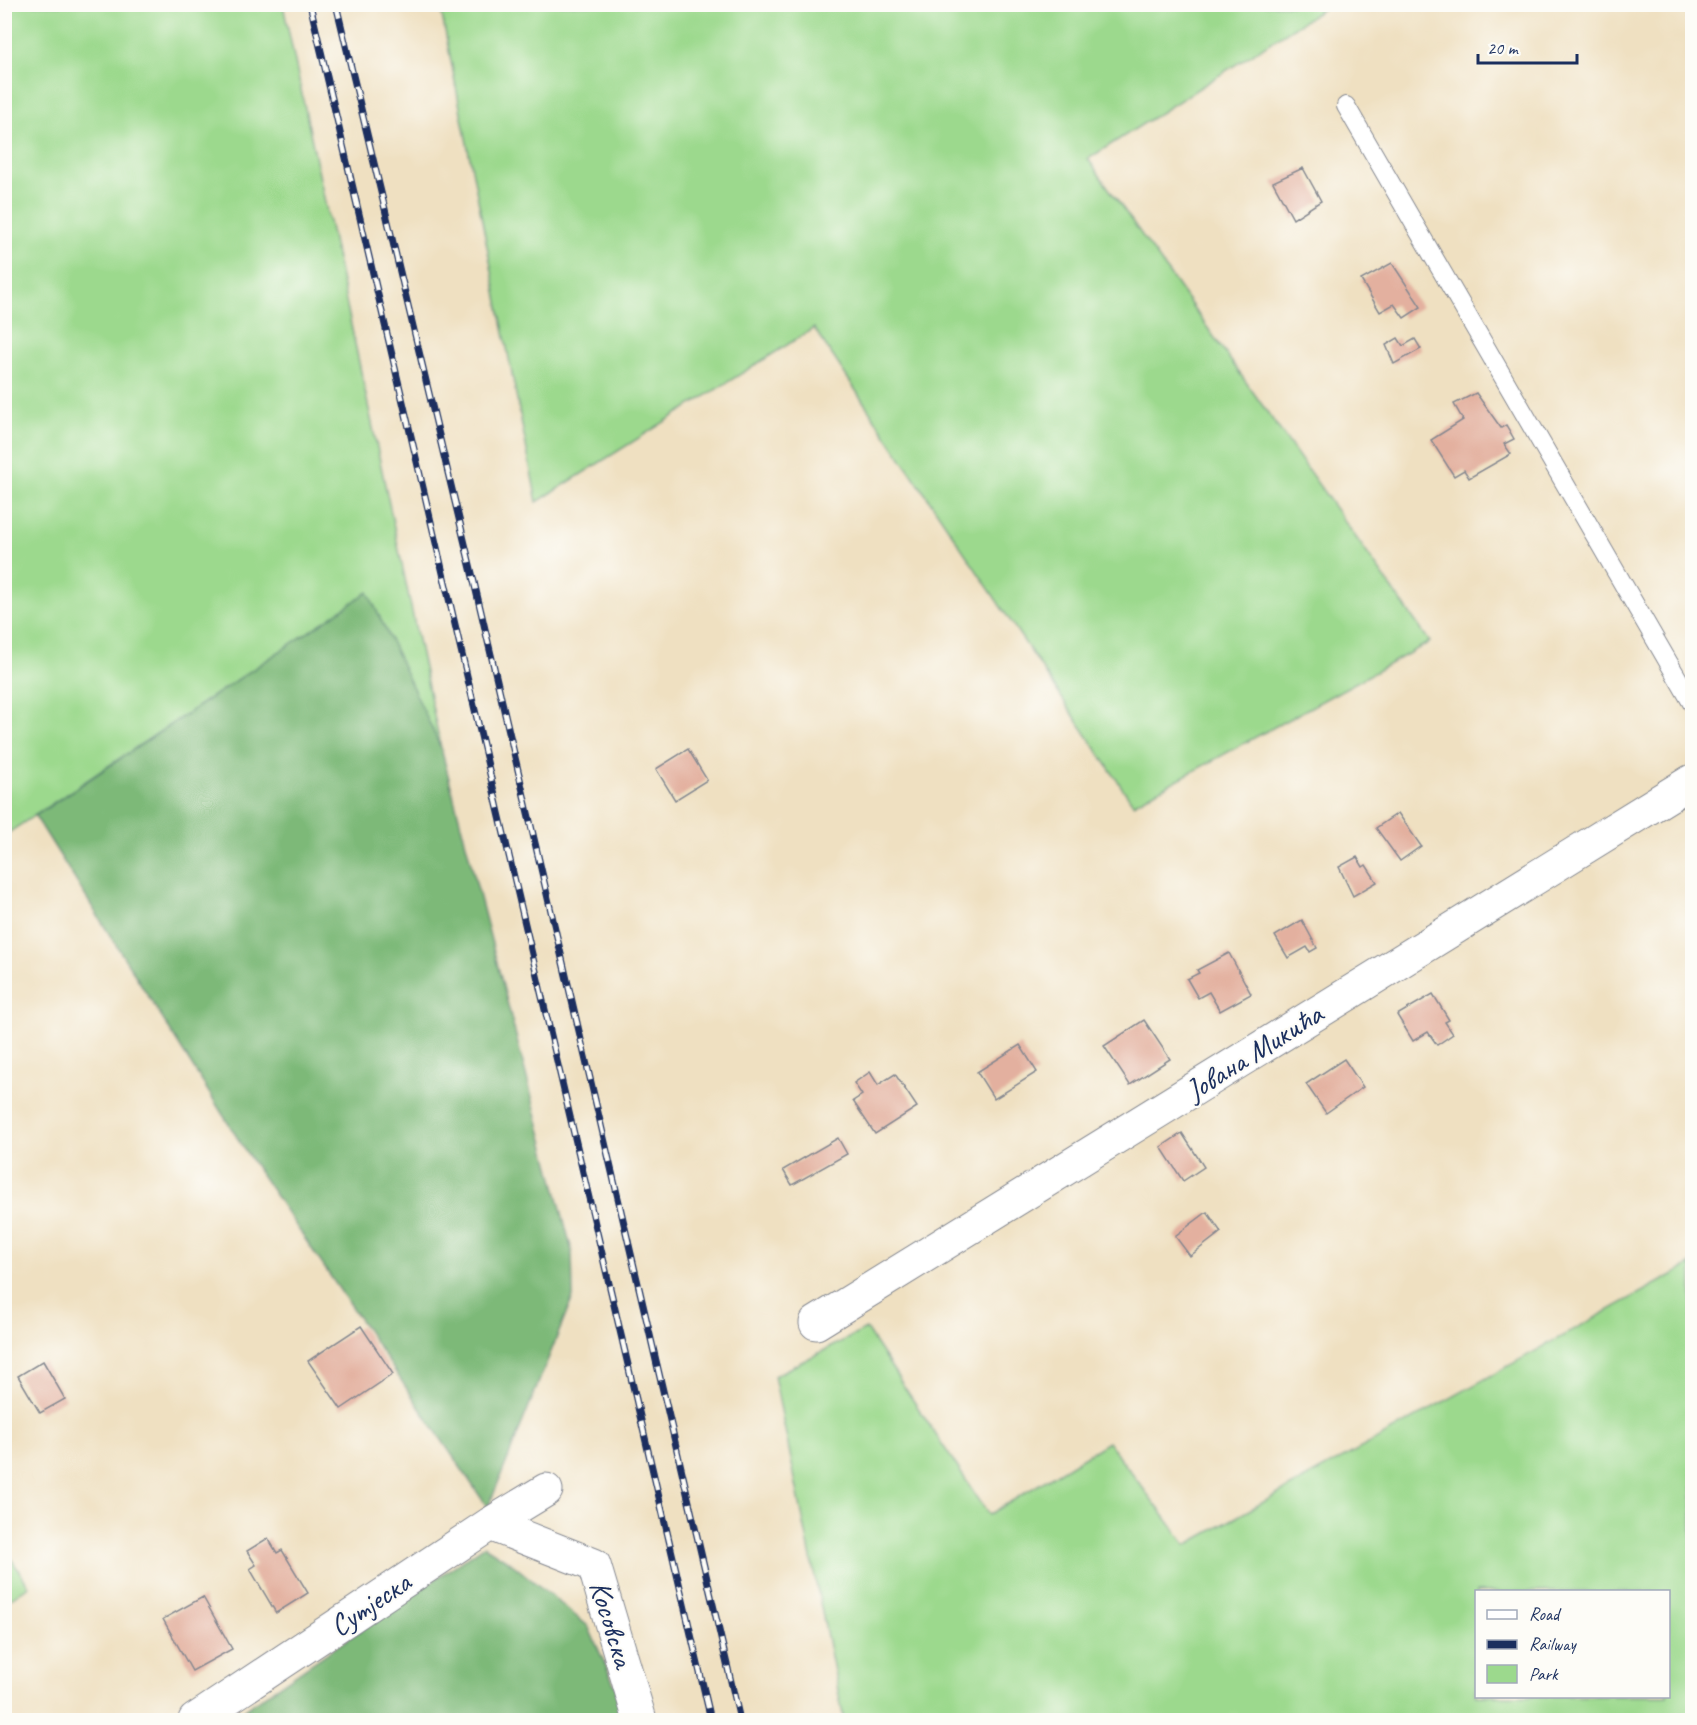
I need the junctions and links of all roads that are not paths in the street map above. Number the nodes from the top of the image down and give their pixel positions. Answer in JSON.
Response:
{"nodes":[{"id":1,"x":1346,"y":106,"type":"dead end"},
{"id":2,"x":1692,"y":704,"type":"edge"},
{"id":3,"x":1692,"y":781,"type":"edge"},
{"id":4,"x":816,"y":1323,"type":"dead end"},
{"id":5,"x":546,"y":1490,"type":"dead end"},
{"id":6,"x":490,"y":1524,"type":"junction"},
{"id":7,"x":195,"y":1720,"type":"edge"},
{"id":8,"x":640,"y":1720,"type":"edge"}],
"edges":[{"from":1,"to":2,"type":"lane"},
{"from":3,"to":4,"type":"street","name":"Јована Микића"},
{"from":5,"to":6,"type":"street","name":"Сутјеска"},
{"from":6,"to":7,"type":"street","name":"Сутјеска"},
{"from":6,"to":8,"type":"street","name":"Косовска"}]}
